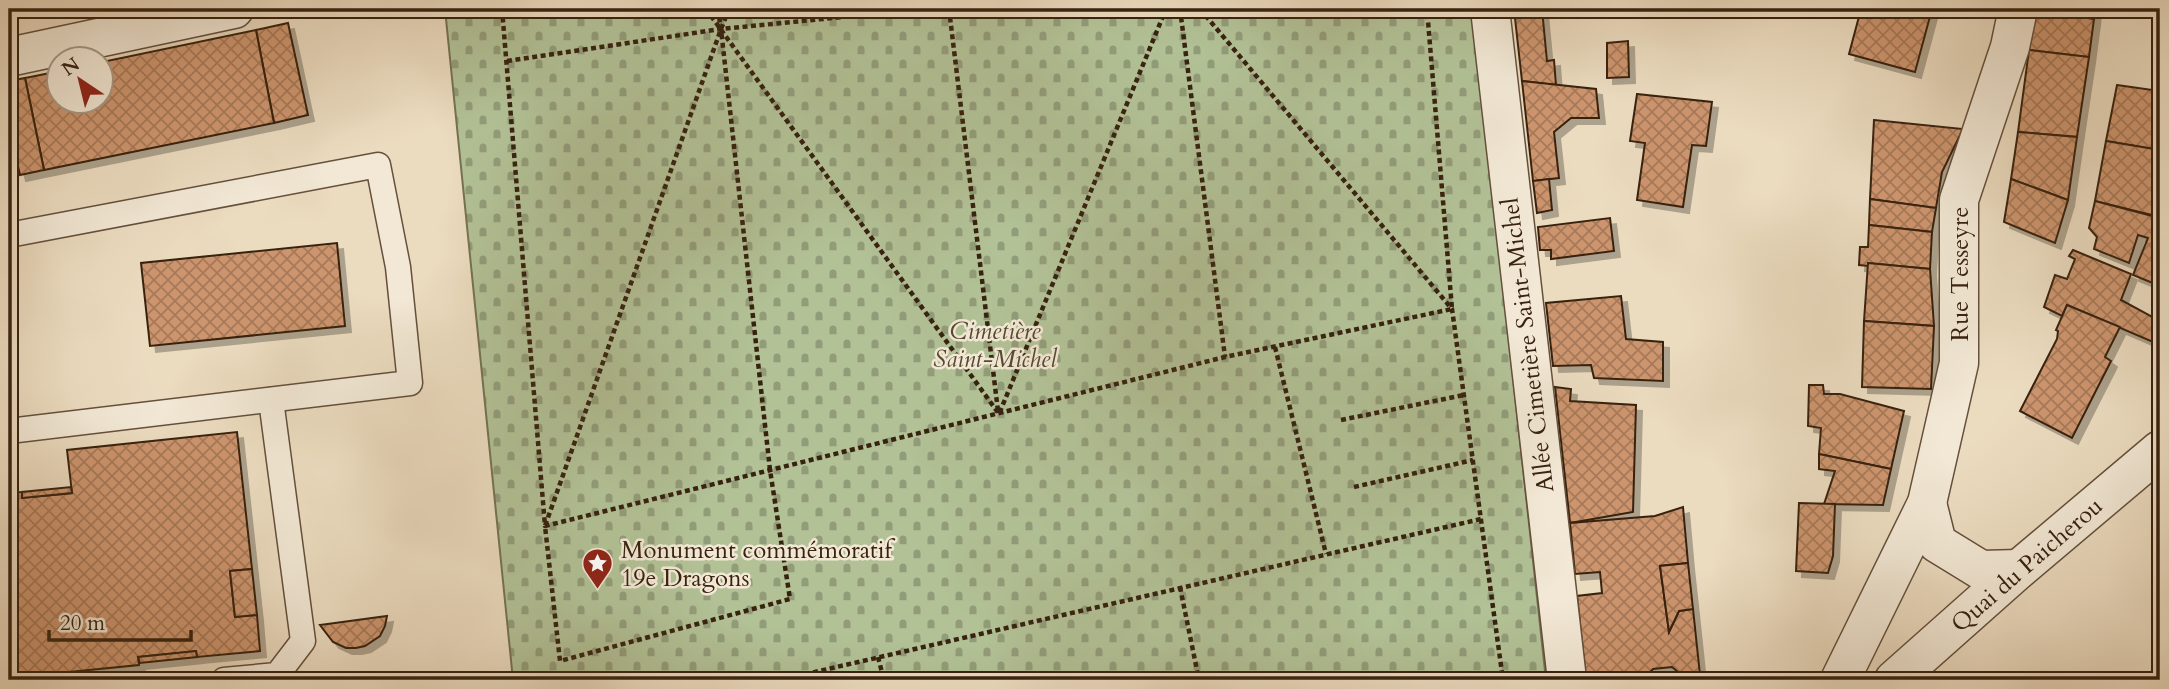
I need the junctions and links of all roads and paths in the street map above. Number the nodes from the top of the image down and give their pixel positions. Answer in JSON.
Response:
{"nodes":[{"id":1,"x":234,"y":9,"type":"edge"},
{"id":2,"x":502,"y":9,"type":"edge"},
{"id":3,"x":706,"y":9,"type":"edge"},
{"id":4,"x":718,"y":9,"type":"edge"},
{"id":5,"x":729,"y":9,"type":"edge"},
{"id":6,"x":923,"y":9,"type":"edge"},
{"id":7,"x":948,"y":9,"type":"edge"},
{"id":8,"x":1166,"y":9,"type":"edge"},
{"id":9,"x":1180,"y":9,"type":"edge"},
{"id":10,"x":1200,"y":9,"type":"edge"},
{"id":11,"x":1427,"y":9,"type":"edge"},
{"id":12,"x":1490,"y":9,"type":"edge"},
{"id":13,"x":2018,"y":9,"type":"edge"},
{"id":14,"x":721,"y":29,"type":"junction"},
{"id":15,"x":9,"y":57,"type":"edge"},
{"id":16,"x":507,"y":61,"type":"junction"},
{"id":17,"x":9,"y":235,"type":"edge"},
{"id":18,"x":1452,"y":309,"type":"junction"},
{"id":19,"x":1275,"y":347,"type":"junction"},
{"id":20,"x":1225,"y":357,"type":"junction"},
{"id":21,"x":1464,"y":395,"type":"junction"},
{"id":22,"x":271,"y":400,"type":"junction"},
{"id":23,"x":999,"y":414,"type":"junction"},
{"id":24,"x":1341,"y":420,"type":"dead end"},
{"id":25,"x":9,"y":431,"type":"edge"},
{"id":26,"x":2160,"y":450,"type":"edge"},
{"id":27,"x":1473,"y":460,"type":"junction"},
{"id":28,"x":770,"y":470,"type":"junction"},
{"id":29,"x":1354,"y":487,"type":"dead end"},
{"id":30,"x":1927,"y":503,"type":"junction"},
{"id":31,"x":1481,"y":519,"type":"junction"},
{"id":32,"x":545,"y":526,"type":"junction"},
{"id":33,"x":1326,"y":554,"type":"junction"},
{"id":34,"x":2019,"y":569,"type":"junction"},
{"id":35,"x":1180,"y":587,"type":"junction"},
{"id":36,"x":878,"y":657,"type":"junction"},
{"id":37,"x":224,"y":680,"type":"edge"},
{"id":38,"x":780,"y":680,"type":"edge"},
{"id":39,"x":884,"y":680,"type":"edge"},
{"id":40,"x":1199,"y":680,"type":"edge"},
{"id":41,"x":1503,"y":680,"type":"edge"},
{"id":42,"x":1567,"y":680,"type":"edge"},
{"id":43,"x":1840,"y":680,"type":"edge"},
{"id":44,"x":1894,"y":680,"type":"edge"}],
"edges":[{"from":1,"to":15,"type":"street"},
{"from":2,"to":16,"type":"path"},
{"from":3,"to":14,"type":"path"},
{"from":4,"to":14,"type":"path"},
{"from":5,"to":14,"type":"path"},
{"from":6,"to":14,"type":"path"},
{"from":7,"to":23,"type":"path"},
{"from":8,"to":23,"type":"path"},
{"from":9,"to":20,"type":"path"},
{"from":10,"to":18,"type":"path"},
{"from":11,"to":18,"type":"path"},
{"from":12,"to":42,"type":"street","name":"Allée Cimetière Saint-Michel"},
{"from":13,"to":30,"type":"street","name":"Rue Tesseyre"},
{"from":14,"to":16,"type":"path"},
{"from":14,"to":23,"type":"path"},
{"from":14,"to":28,"type":"path"},
{"from":14,"to":32,"type":"path"},
{"from":16,"to":32,"type":"path"},
{"from":17,"to":22,"type":"lane"},
{"from":18,"to":19,"type":"path"},
{"from":18,"to":21,"type":"path"},
{"from":19,"to":20,"type":"path"},
{"from":19,"to":33,"type":"path"},
{"from":20,"to":23,"type":"path"},
{"from":21,"to":24,"type":"path"},
{"from":21,"to":27,"type":"path"},
{"from":22,"to":25,"type":"lane"},
{"from":22,"to":37,"type":"lane"},
{"from":23,"to":28,"type":"path"},
{"from":26,"to":34,"type":"street","name":"Quai du Paicherou"},
{"from":27,"to":29,"type":"path"},
{"from":27,"to":31,"type":"path"},
{"from":28,"to":32,"type":"path"},
{"from":28,"to":32,"type":"path"},
{"from":30,"to":34,"type":"street","name":"Rue Tesseyre"},
{"from":30,"to":43,"type":"street","name":"Rue Tesseyre"},
{"from":31,"to":33,"type":"path"},
{"from":31,"to":41,"type":"path"},
{"from":33,"to":35,"type":"path"},
{"from":34,"to":44,"type":"street","name":"Quai du Paicherou"},
{"from":35,"to":36,"type":"path"},
{"from":35,"to":40,"type":"path"},
{"from":36,"to":38,"type":"path"},
{"from":36,"to":39,"type":"path"}]}
